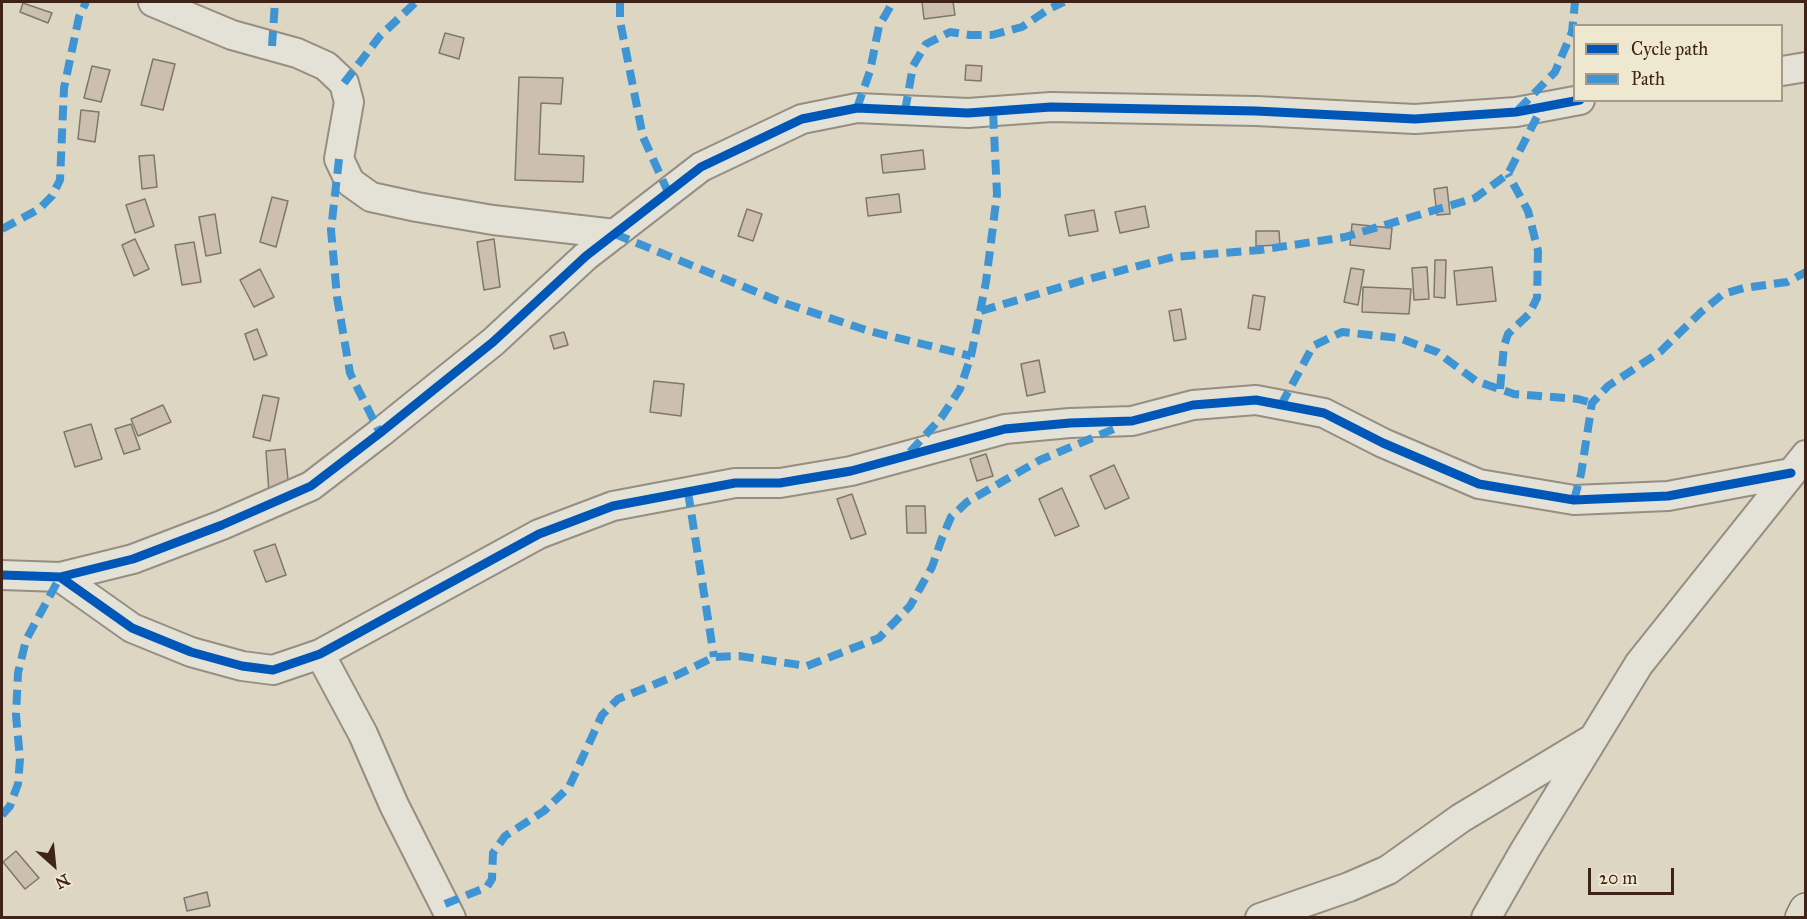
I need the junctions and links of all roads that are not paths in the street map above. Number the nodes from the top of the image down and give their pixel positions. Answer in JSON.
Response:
{"nodes":[{"id":1,"x":153,"y":2,"type":"edge"},
{"id":2,"x":1806,"y":67,"type":"edge"},
{"id":3,"x":1783,"y":70,"type":"edge"},
{"id":4,"x":1573,"y":101,"type":"edge"},
{"id":5,"x":615,"y":234,"type":"junction"},
{"id":6,"x":1798,"y":464,"type":"edge"},
{"id":7,"x":2,"y":575,"type":"edge"},
{"id":8,"x":60,"y":577,"type":"junction"},
{"id":9,"x":320,"y":654,"type":"junction"},
{"id":10,"x":1594,"y":737,"type":"junction"},
{"id":11,"x":1806,"y":910,"type":"edge"},
{"id":12,"x":451,"y":918,"type":"edge"},
{"id":13,"x":1260,"y":918,"type":"edge"},
{"id":14,"x":1486,"y":918,"type":"edge"},
{"id":15,"x":1802,"y":918,"type":"edge"}],
"edges":[{"from":1,"to":5,"type":"street"},
{"from":2,"to":3,"type":"street"},
{"from":4,"to":5,"type":"street"},
{"from":5,"to":8,"type":"street"},
{"from":6,"to":9,"type":"street"},
{"from":6,"to":10,"type":"street"},
{"from":7,"to":8,"type":"street"},
{"from":8,"to":9,"type":"street"},
{"from":9,"to":12,"type":"street"},
{"from":10,"to":13,"type":"street"},
{"from":10,"to":14,"type":"street"},
{"from":11,"to":15,"type":"highway"}]}
